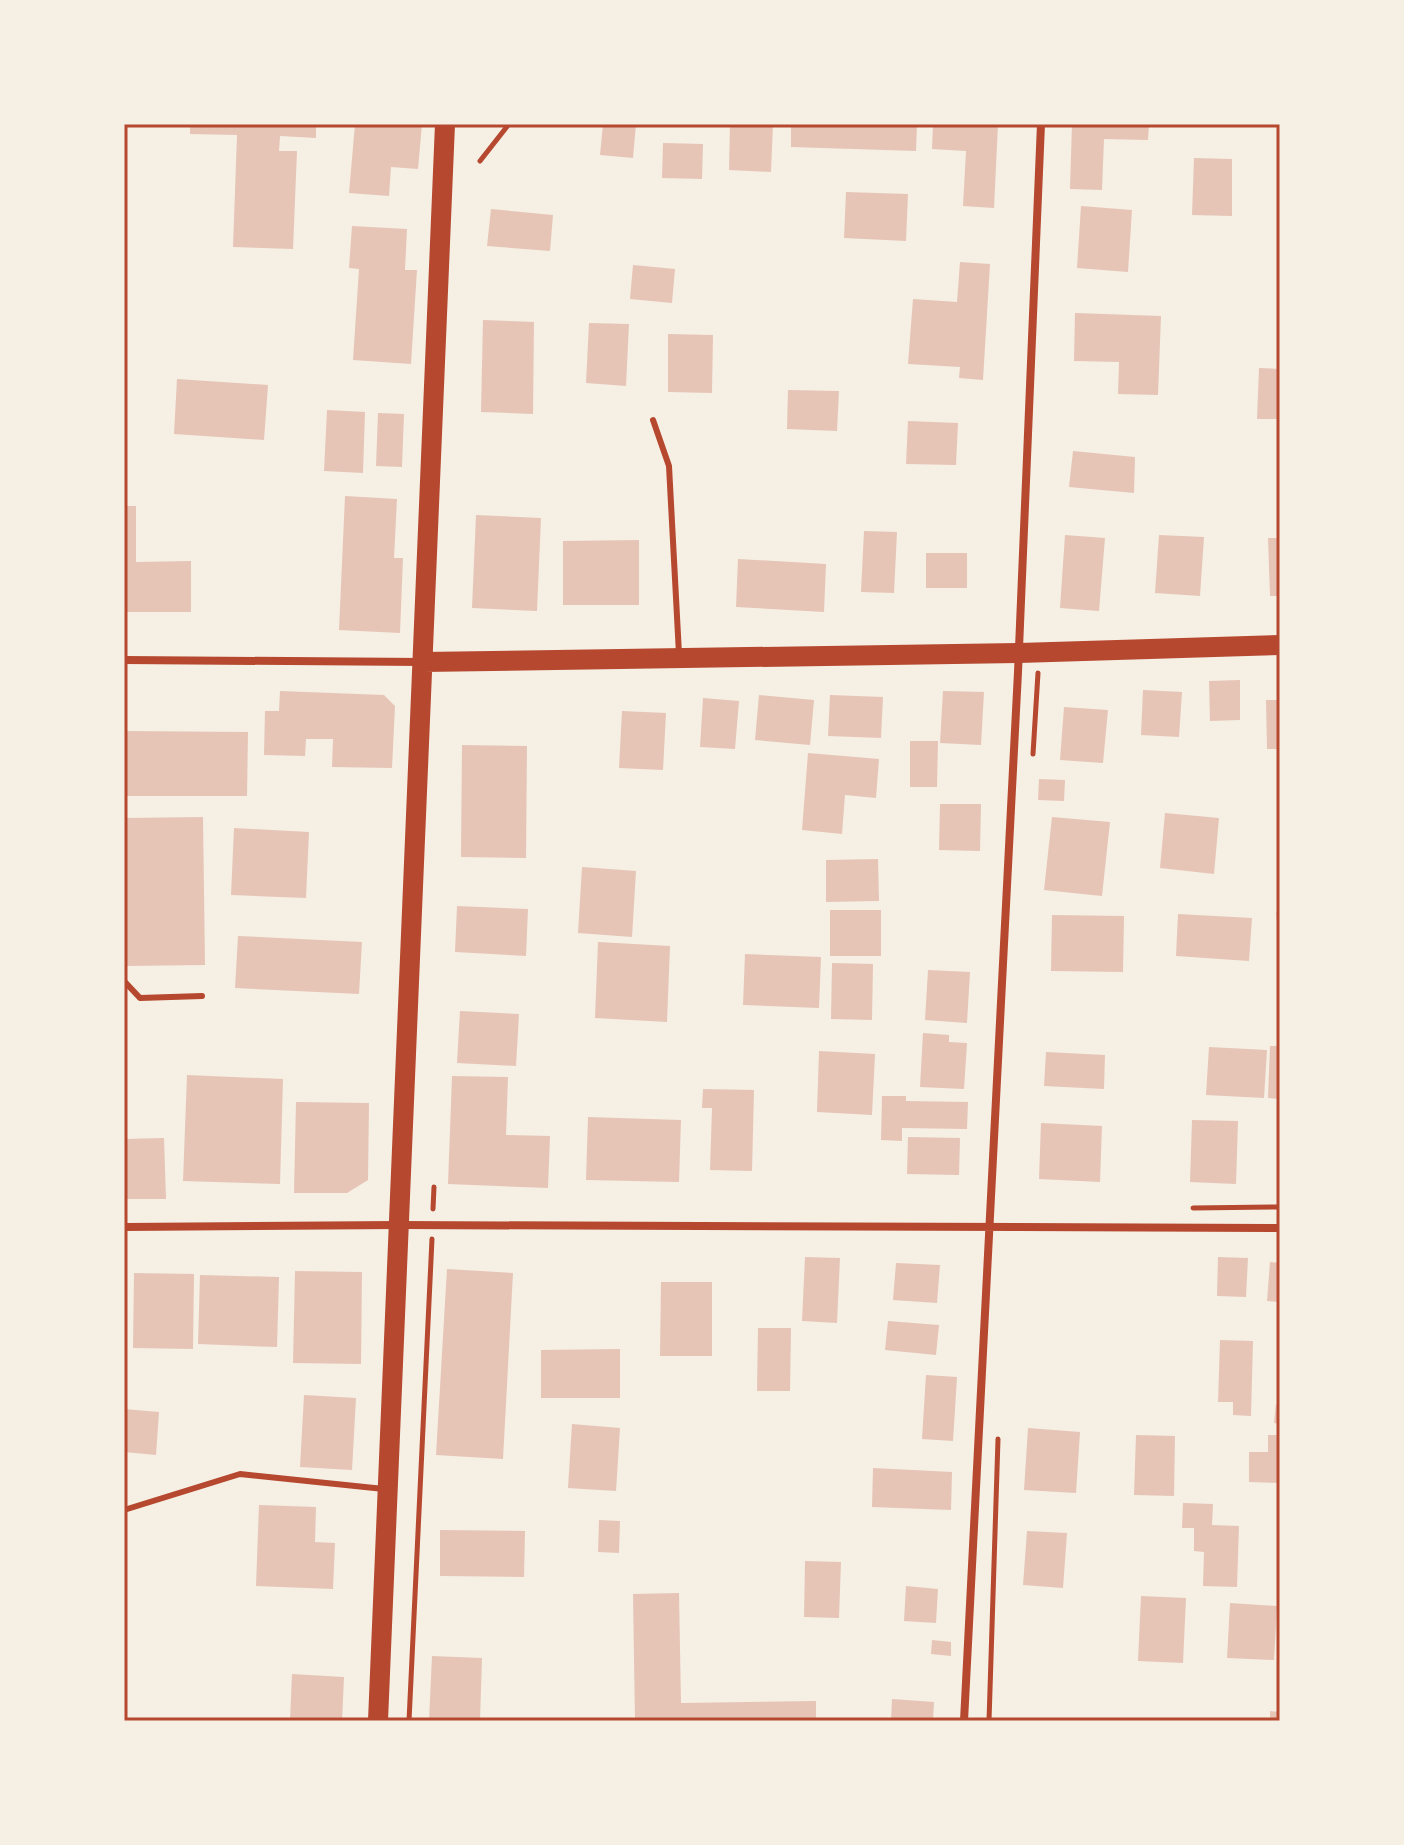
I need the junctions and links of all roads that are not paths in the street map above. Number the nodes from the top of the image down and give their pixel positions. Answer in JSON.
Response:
{"nodes":[{"id":1,"x":445,"y":124,"type":"edge"},
{"id":2,"x":1041,"y":124,"type":"edge"},
{"id":3,"x":653,"y":420,"type":"dead end"},
{"id":4,"x":1280,"y":645,"type":"edge"},
{"id":5,"x":1019,"y":653,"type":"junction"},
{"id":6,"x":679,"y":658,"type":"junction"},
{"id":7,"x":124,"y":660,"type":"edge"},
{"id":8,"x":423,"y":662,"type":"junction"},
{"id":9,"x":124,"y":981,"type":"edge"},
{"id":10,"x":202,"y":996,"type":"dead end"},
{"id":11,"x":398,"y":1225,"type":"junction"},
{"id":12,"x":124,"y":1227,"type":"edge"},
{"id":13,"x":988,"y":1228,"type":"junction"},
{"id":14,"x":1280,"y":1228,"type":"edge"},
{"id":15,"x":387,"y":1490,"type":"junction"},
{"id":16,"x":124,"y":1510,"type":"edge"},
{"id":17,"x":378,"y":1721,"type":"edge"},
{"id":18,"x":964,"y":1721,"type":"edge"}],
"edges":[{"from":1,"to":8,"type":"main road"},
{"from":2,"to":5,"type":"street"},
{"from":3,"to":6,"type":"lane"},
{"from":4,"to":5,"type":"main road"},
{"from":5,"to":6,"type":"main road"},
{"from":5,"to":13,"type":"street"},
{"from":6,"to":8,"type":"main road"},
{"from":7,"to":8,"type":"street"},
{"from":8,"to":11,"type":"main road"},
{"from":9,"to":10,"type":"lane"},
{"from":11,"to":12,"type":"street"},
{"from":11,"to":13,"type":"street"},
{"from":11,"to":15,"type":"main road"},
{"from":13,"to":14,"type":"street"},
{"from":13,"to":18,"type":"street"},
{"from":15,"to":16,"type":"lane"},
{"from":15,"to":17,"type":"main road"}]}
